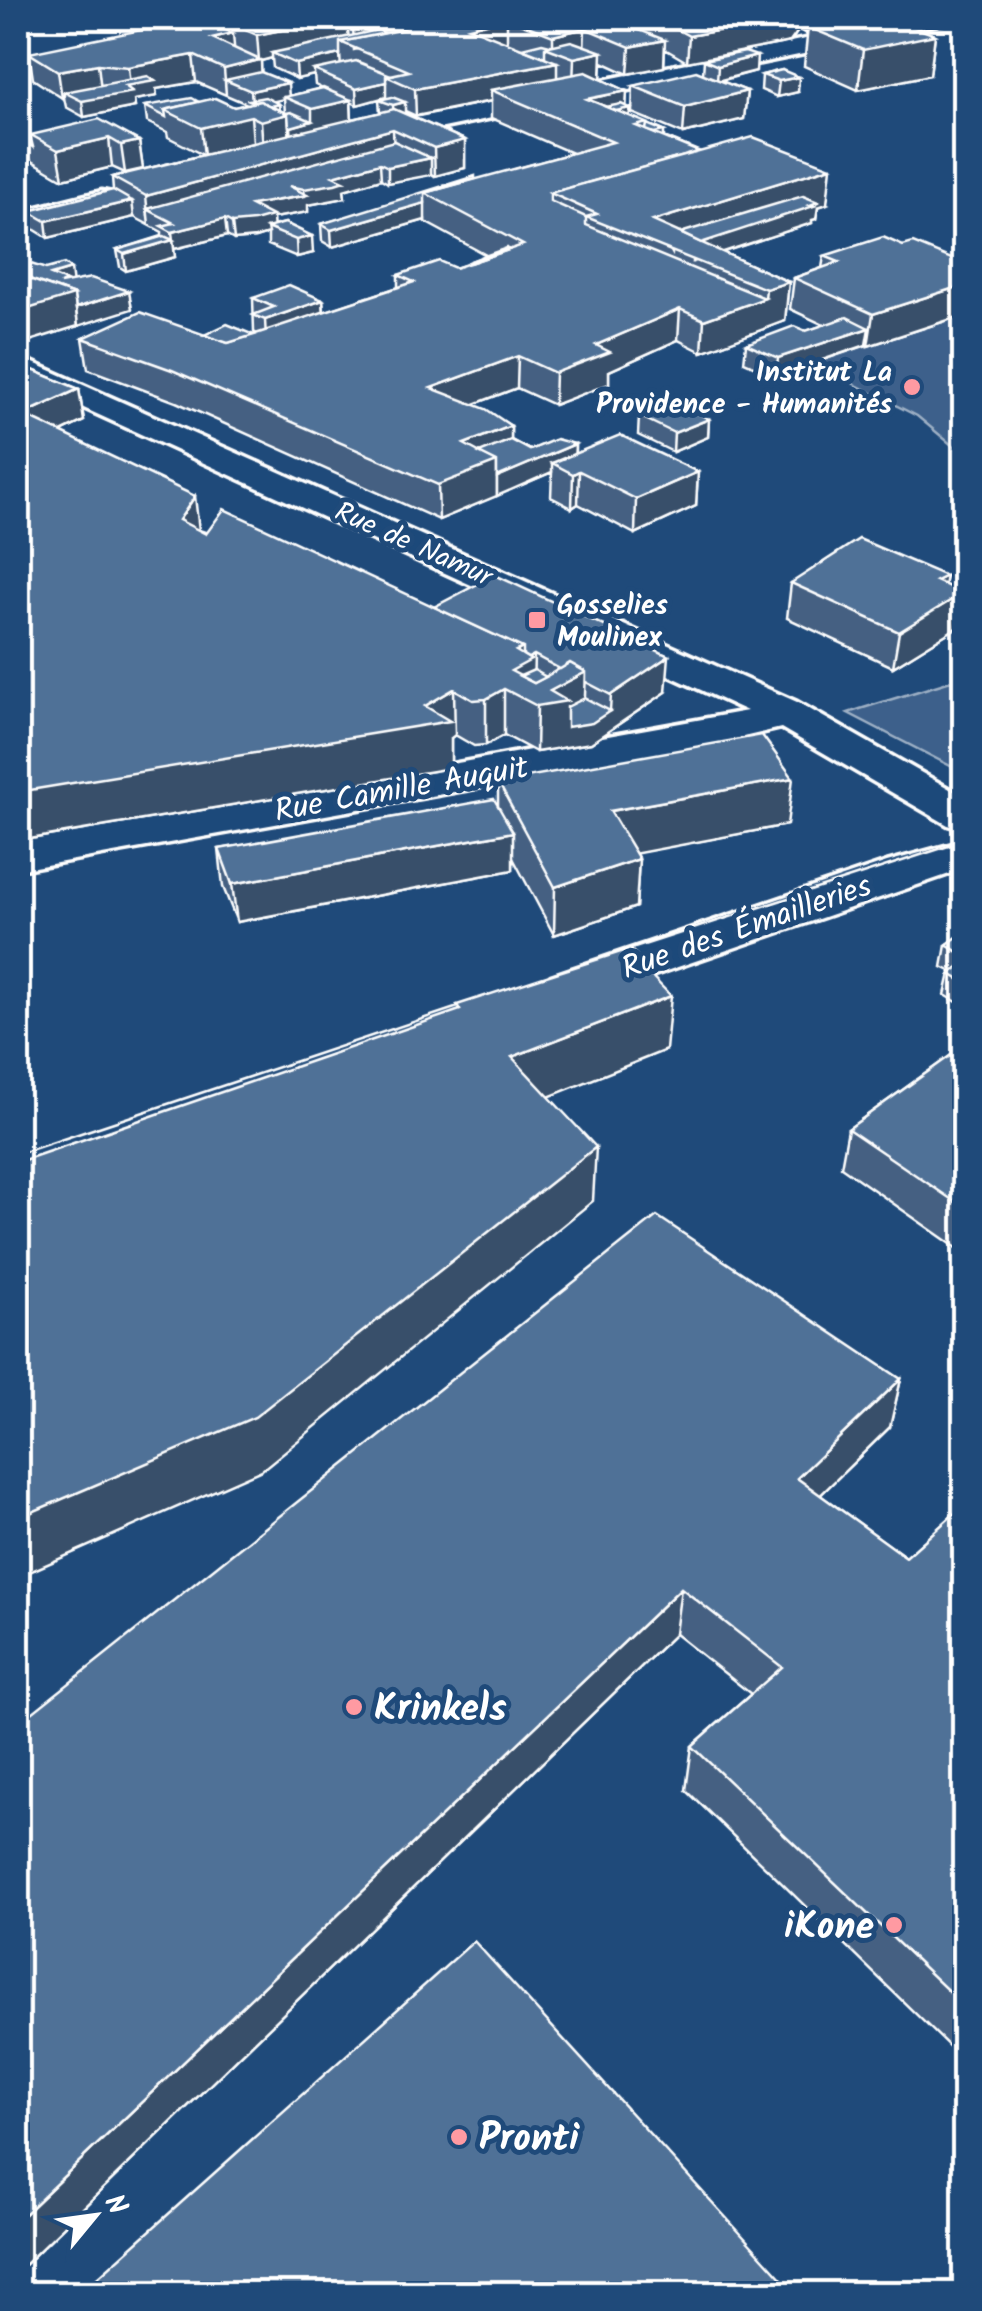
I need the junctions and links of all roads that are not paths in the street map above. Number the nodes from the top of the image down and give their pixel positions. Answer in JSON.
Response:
{"nodes":[{"id":1,"x":796,"y":18,"type":"edge"},
{"id":2,"x":952,"y":18,"type":"edge"},
{"id":3,"x":838,"y":40,"type":"junction"},
{"id":4,"x":318,"y":146,"type":"edge"},
{"id":5,"x":124,"y":193,"type":"edge"},
{"id":6,"x":18,"y":221,"type":"edge"},
{"id":7,"x":18,"y":366,"type":"edge"},
{"id":8,"x":782,"y":711,"type":"junction"},
{"id":9,"x":964,"y":814,"type":"edge"},
{"id":10,"x":18,"y":856,"type":"edge"},
{"id":11,"x":964,"y":856,"type":"edge"},
{"id":12,"x":523,"y":1003,"type":"edge"}],
"edges":[{"from":1,"to":3,"type":"street"},
{"from":2,"to":3,"type":"lane"},
{"from":3,"to":4,"type":"street"},
{"from":5,"to":6,"type":"street"},
{"from":7,"to":8,"type":"street","name":"Rue de Namur"},
{"from":8,"to":9,"type":"street","name":"Rue de Namur"},
{"from":8,"to":10,"type":"street","name":"Rue Camille Auquit"},
{"from":11,"to":12,"type":"street","name":"Rue des Émailleries"}]}
